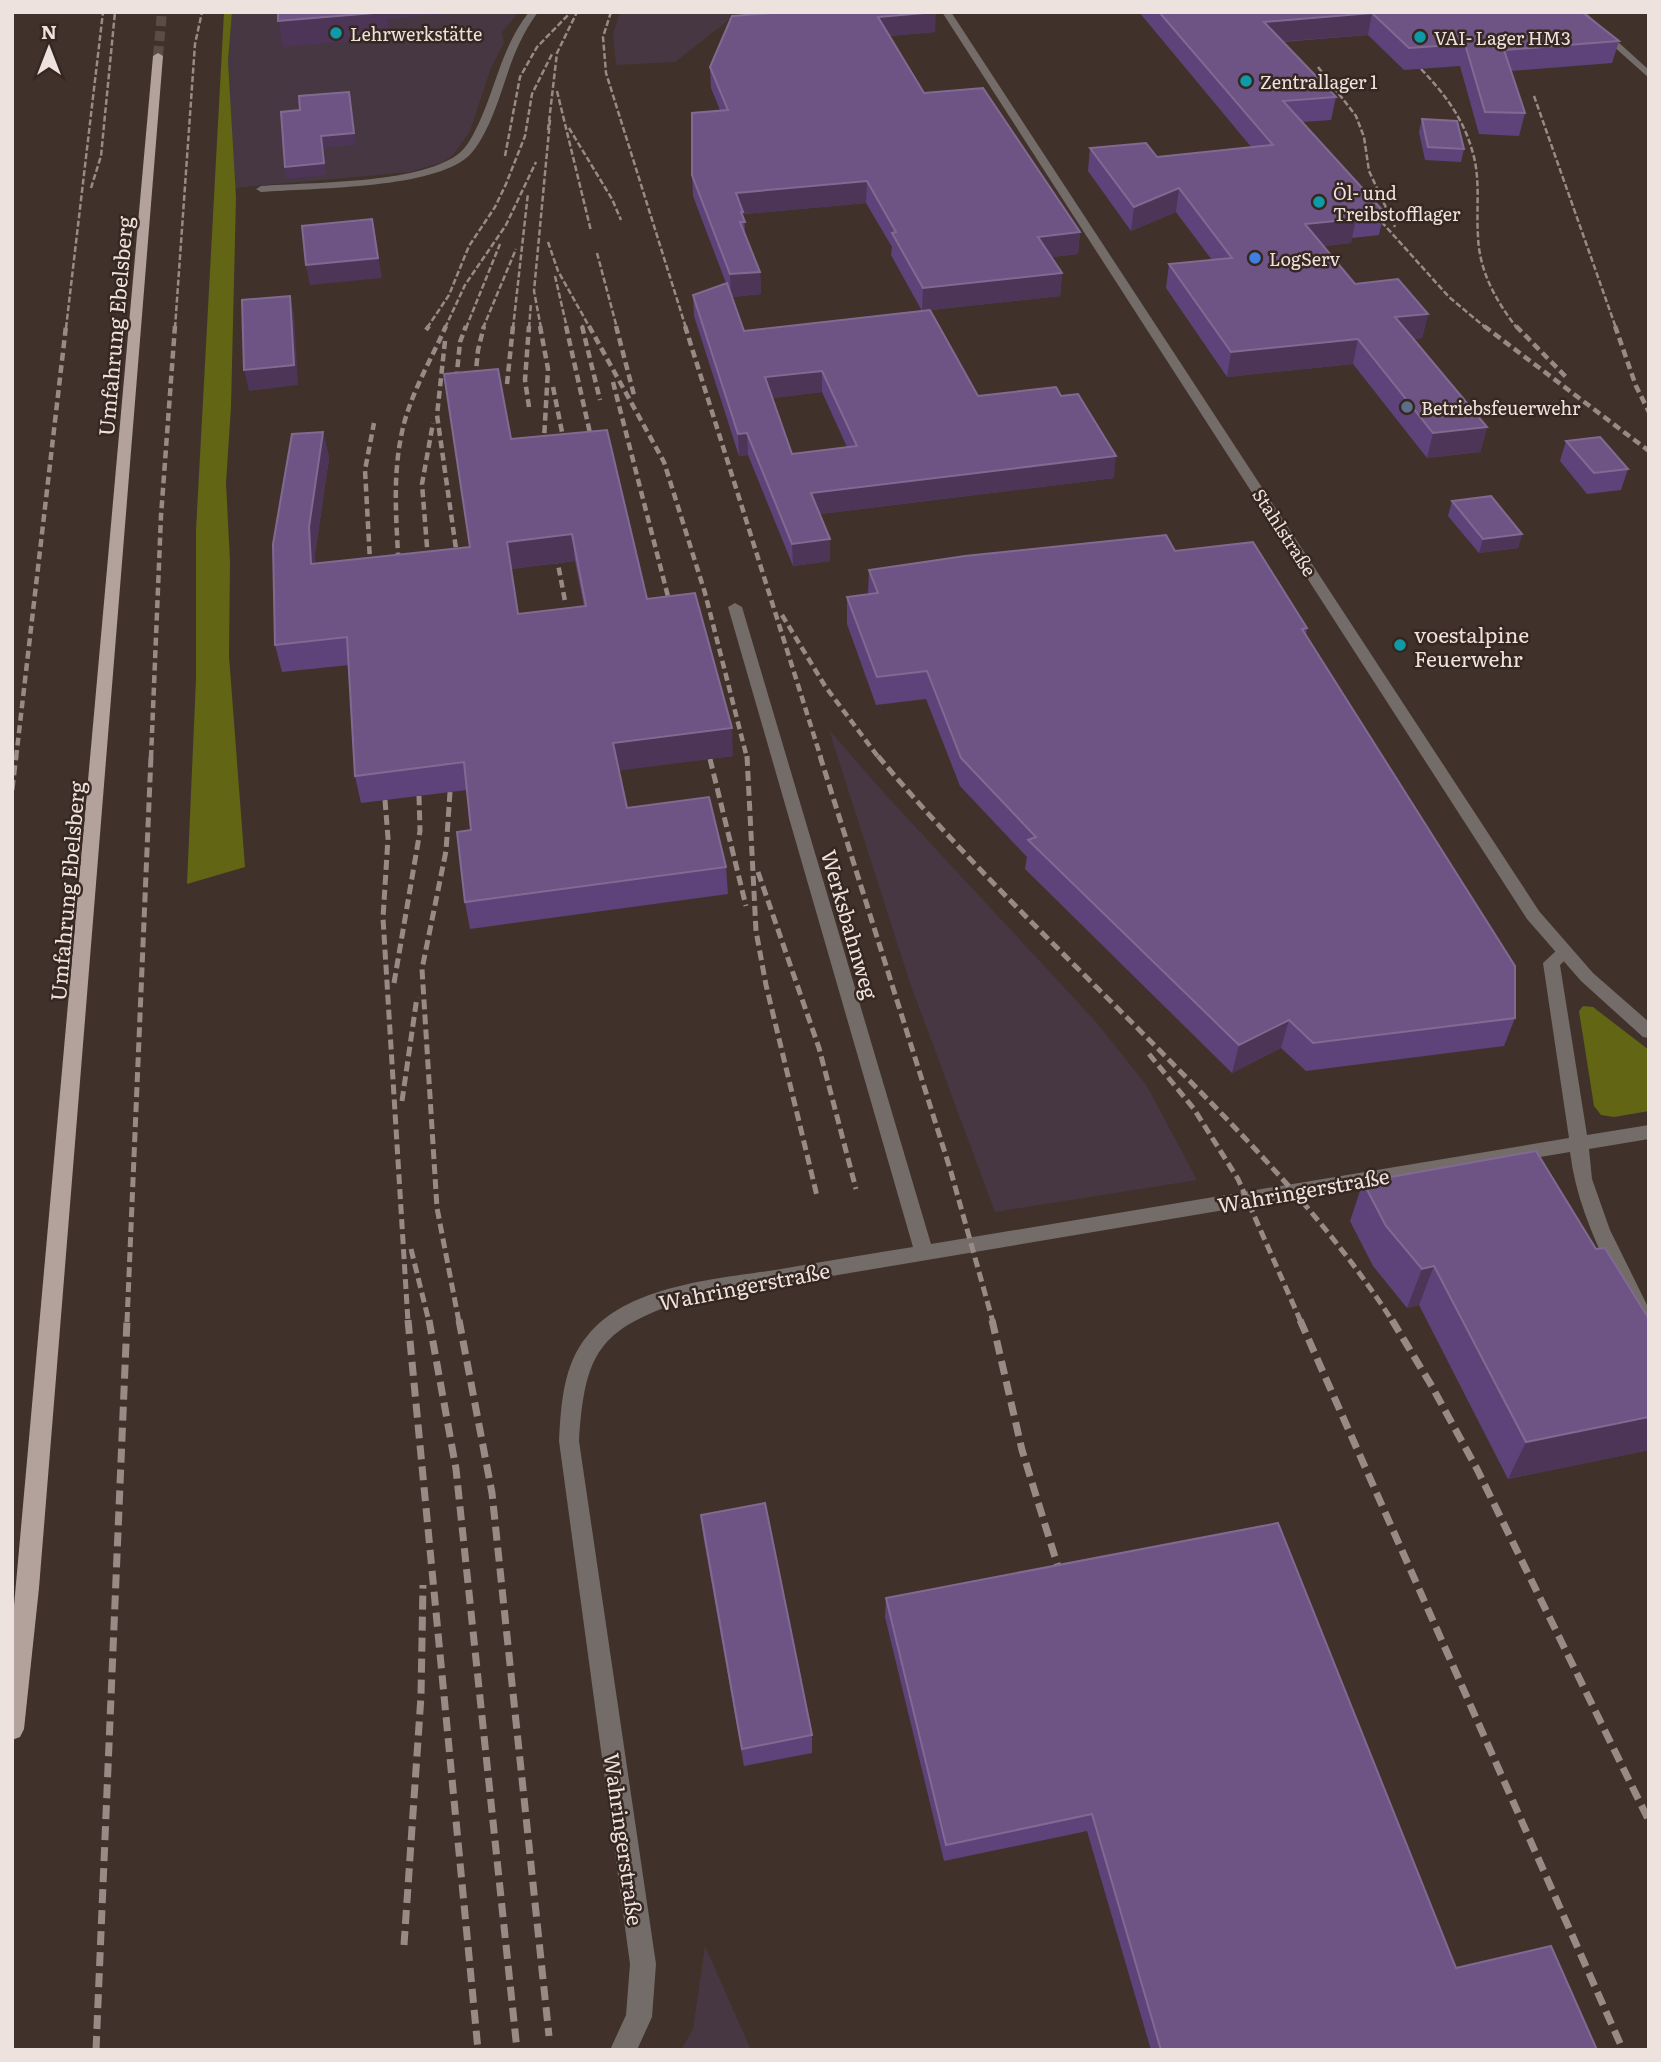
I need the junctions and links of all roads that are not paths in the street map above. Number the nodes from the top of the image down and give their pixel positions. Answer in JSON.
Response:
{"nodes":[{"id":1,"x":534,"y":12,"type":"edge"},
{"id":2,"x":946,"y":12,"type":"edge"},
{"id":3,"x":1579,"y":12,"type":"edge"},
{"id":4,"x":158,"y":56,"type":"tunnel mouth"},
{"id":5,"x":1649,"y":75,"type":"edge"},
{"id":6,"x":261,"y":190,"type":"dead end"},
{"id":7,"x":735,"y":607,"type":"dead end"},
{"id":8,"x":1563,"y":954,"type":"junction"},
{"id":9,"x":1649,"y":1032,"type":"edge"},
{"id":10,"x":1649,"y":1132,"type":"edge"},
{"id":11,"x":1578,"y":1143,"type":"junction"},
{"id":12,"x":924,"y":1253,"type":"junction"},
{"id":13,"x":1649,"y":1330,"type":"edge"},
{"id":14,"x":12,"y":1729,"type":"edge"},
{"id":15,"x":623,"y":2050,"type":"edge"}],
"edges":[{"from":1,"to":6,"type":"street"},
{"from":2,"to":8,"type":"street","name":"Stahlstraße"},
{"from":3,"to":5,"type":"street"},
{"from":4,"to":14,"type":"main road","name":"Umfahrung Ebelsberg"},
{"from":7,"to":12,"type":"street","name":"Werksbahnweg"},
{"from":8,"to":9,"type":"street","name":"Stahlstraße"},
{"from":8,"to":11,"type":"street"},
{"from":10,"to":11,"type":"street","name":"Wahringerstraße"},
{"from":11,"to":12,"type":"street","name":"Wahringerstraße"},
{"from":11,"to":13,"type":"street"},
{"from":12,"to":15,"type":"street","name":"Wahringerstraße"}]}
